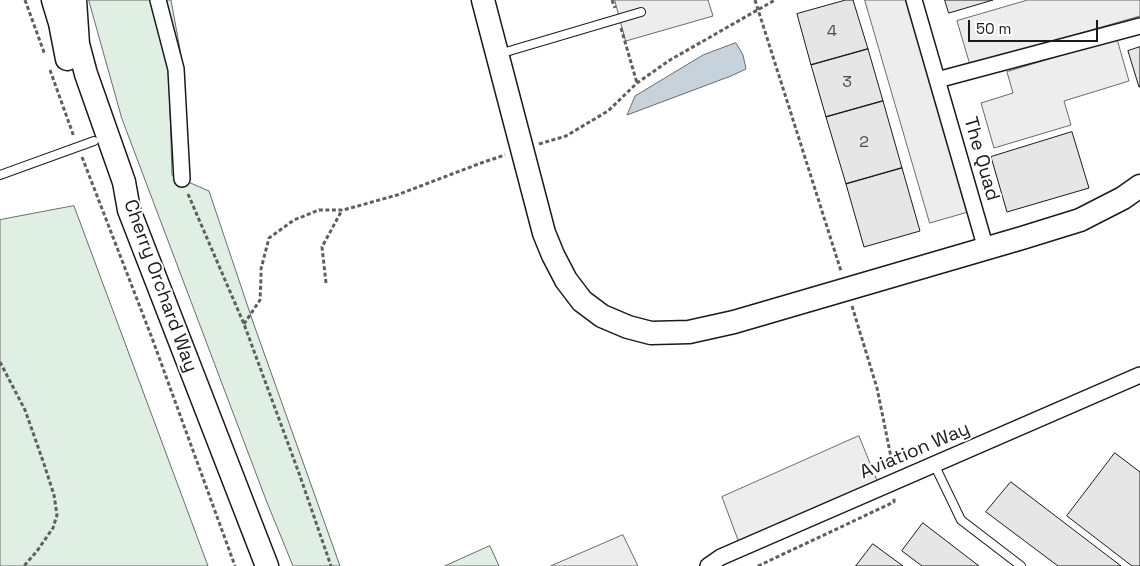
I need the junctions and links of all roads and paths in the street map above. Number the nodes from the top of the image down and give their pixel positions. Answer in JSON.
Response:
{"nodes":[{"id":1,"x":25,"y":0,"type":"edge"},
{"id":2,"x":53,"y":0,"type":"edge"},
{"id":3,"x":75,"y":0,"type":"edge"},
{"id":4,"x":158,"y":0,"type":"edge"},
{"id":5,"x":483,"y":0,"type":"edge"},
{"id":6,"x":612,"y":0,"type":"edge"},
{"id":7,"x":755,"y":0,"type":"edge"},
{"id":8,"x":775,"y":0,"type":"edge"},
{"id":9,"x":914,"y":0,"type":"edge"},
{"id":10,"x":758,"y":11,"type":"junction"},
{"id":11,"x":641,"y":12,"type":"dead end"},
{"id":12,"x":618,"y":19,"type":"junction"},
{"id":13,"x":1140,"y":26,"type":"edge"},
{"id":14,"x":498,"y":54,"type":"junction"},
{"id":15,"x":45,"y":55,"type":"dead end"},
{"id":16,"x":48,"y":64,"type":"dead end"},
{"id":17,"x":937,"y":80,"type":"junction"},
{"id":18,"x":636,"y":83,"type":"junction"},
{"id":19,"x":86,"y":144,"type":"junction"},
{"id":20,"x":522,"y":150,"type":"junction"},
{"id":21,"x":0,"y":175,"type":"edge"},
{"id":22,"x":182,"y":179,"type":"joint"},
{"id":23,"x":1140,"y":186,"type":"edge"},
{"id":24,"x":129,"y":210,"type":"junction"},
{"id":25,"x":343,"y":210,"type":"junction"},
{"id":26,"x":986,"y":249,"type":"junction"},
{"id":27,"x":326,"y":283,"type":"dead end"},
{"id":28,"x":847,"y":289,"type":"junction"},
{"id":29,"x":244,"y":324,"type":"junction"},
{"id":30,"x":0,"y":362,"type":"edge"},
{"id":31,"x":1140,"y":375,"type":"edge"},
{"id":32,"x":934,"y":464,"type":"junction"},
{"id":33,"x":896,"y":481,"type":"junction"},
{"id":34,"x":24,"y":566,"type":"edge"},
{"id":35,"x":235,"y":566,"type":"edge"},
{"id":36,"x":267,"y":566,"type":"edge"},
{"id":37,"x":331,"y":566,"type":"edge"},
{"id":38,"x":708,"y":566,"type":"edge"},
{"id":39,"x":758,"y":566,"type":"edge"},
{"id":40,"x":1021,"y":566,"type":"edge"}],
"edges":[{"from":1,"to":15,"type":"path"},
{"from":2,"to":19,"type":"street"},
{"from":3,"to":24,"type":"street","name":"Cherry Orchard Way"},
{"from":4,"to":22,"type":"street"},
{"from":5,"to":14,"type":"street"},
{"from":6,"to":12,"type":"path"},
{"from":7,"to":10,"type":"path"},
{"from":8,"to":10,"type":"path"},
{"from":9,"to":17,"type":"street","name":"The Quad"},
{"from":10,"to":18,"type":"path"},
{"from":10,"to":28,"type":"path"},
{"from":11,"to":12,"type":"lane"},
{"from":12,"to":14,"type":"lane"},
{"from":12,"to":18,"type":"path"},
{"from":13,"to":17,"type":"street"},
{"from":14,"to":20,"type":"street"},
{"from":16,"to":19,"type":"path"},
{"from":17,"to":26,"type":"street","name":"The Quad"},
{"from":18,"to":20,"type":"path"},
{"from":19,"to":21,"type":"lane"},
{"from":19,"to":24,"type":"street"},
{"from":19,"to":35,"type":"path"},
{"from":20,"to":25,"type":"path"},
{"from":20,"to":28,"type":"street"},
{"from":22,"to":29,"type":"path"},
{"from":23,"to":26,"type":"street"},
{"from":24,"to":36,"type":"street","name":"Cherry Orchard Way"},
{"from":25,"to":27,"type":"path"},
{"from":25,"to":29,"type":"path"},
{"from":26,"to":28,"type":"street"},
{"from":28,"to":33,"type":"path"},
{"from":29,"to":37,"type":"path"},
{"from":30,"to":34,"type":"path"},
{"from":31,"to":32,"type":"street","name":"Aviation Way"},
{"from":32,"to":33,"type":"street","name":"Aviation Way"},
{"from":32,"to":40,"type":"lane"},
{"from":33,"to":38,"type":"street","name":"Aviation Way"},
{"from":33,"to":39,"type":"path"}]}
